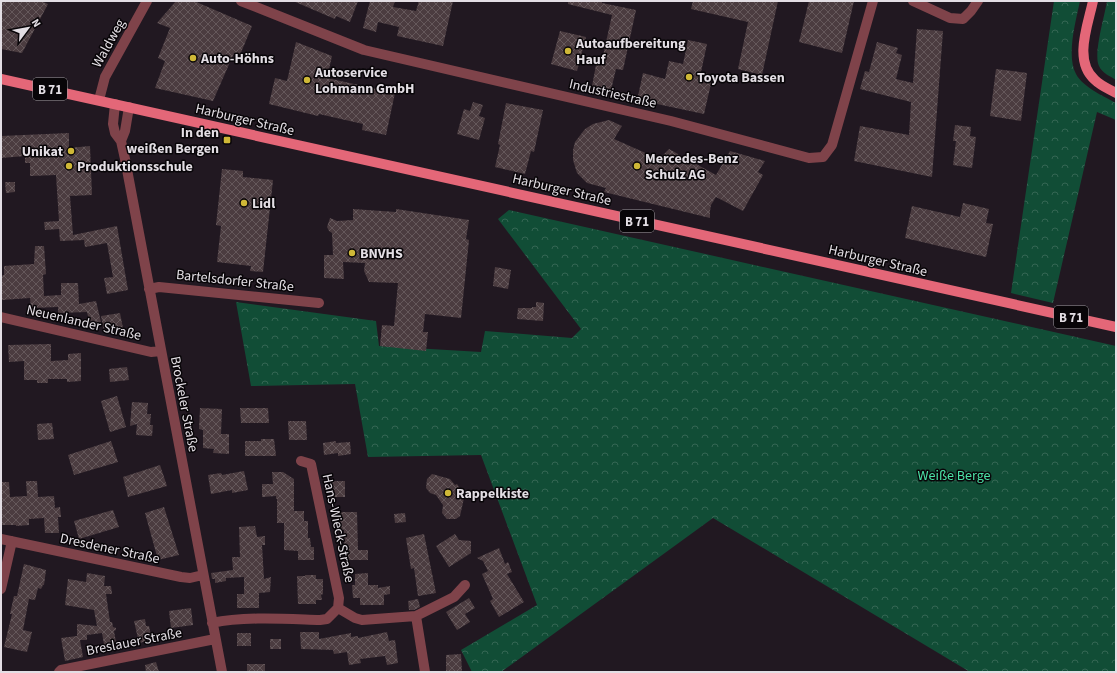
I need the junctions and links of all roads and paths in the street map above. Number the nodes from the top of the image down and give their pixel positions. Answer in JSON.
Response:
{"nodes":[{"id":1,"x":147,"y":1,"type":"edge"},
{"id":2,"x":240,"y":1,"type":"edge"},
{"id":3,"x":873,"y":1,"type":"edge"},
{"id":4,"x":913,"y":1,"type":"edge"},
{"id":5,"x":978,"y":1,"type":"edge"},
{"id":6,"x":1093,"y":1,"type":"edge"},
{"id":7,"x":1,"y":79,"type":"edge"},
{"id":8,"x":1116,"y":93,"type":"edge"},
{"id":9,"x":99,"y":100,"type":"junction"},
{"id":10,"x":115,"y":104,"type":"junction"},
{"id":11,"x":129,"y":107,"type":"junction"},
{"id":12,"x":121,"y":141,"type":"junction"},
{"id":13,"x":149,"y":288,"type":"junction"},
{"id":14,"x":319,"y":302,"type":"dead end"},
{"id":15,"x":1,"y":317,"type":"edge"},
{"id":16,"x":1116,"y":327,"type":"edge"},
{"id":17,"x":161,"y":352,"type":"junction"},
{"id":18,"x":301,"y":461,"type":"dead end"},
{"id":19,"x":1,"y":539,"type":"edge"},
{"id":20,"x":12,"y":541,"type":"junction"},
{"id":21,"x":203,"y":575,"type":"junction"},
{"id":22,"x":465,"y":585,"type":"dead end"},
{"id":23,"x":1,"y":589,"type":"edge"},
{"id":24,"x":338,"y":608,"type":"junction"},
{"id":25,"x":416,"y":616,"type":"junction"},
{"id":26,"x":212,"y":623,"type":"junction"},
{"id":27,"x":215,"y":639,"type":"junction"},
{"id":28,"x":59,"y":672,"type":"edge"},
{"id":29,"x":222,"y":672,"type":"edge"},
{"id":30,"x":425,"y":672,"type":"edge"}],
"edges":[{"from":1,"to":9,"type":"street","name":"Waldweg"},
{"from":2,"to":3,"type":"street","name":"Industriestraße"},
{"from":4,"to":5,"type":"street"},
{"from":6,"to":8,"type":"main road"},
{"from":7,"to":9,"type":"main road","name":"Harburger Straße","number":"B 71"},
{"from":9,"to":10,"type":"main road","name":"Harburger Straße","number":"B 71"},
{"from":10,"to":11,"type":"main road","name":"Harburger Straße","number":"B 71"},
{"from":10,"to":12,"type":"street","name":"Brockeler Straße"},
{"from":11,"to":12,"type":"street","name":"Brockeler Straße"},
{"from":11,"to":16,"type":"main road","name":"Harburger Straße","number":"B 71"},
{"from":12,"to":13,"type":"street","name":"Brockeler Straße"},
{"from":13,"to":14,"type":"street","name":"Bartelsdorfer Straße"},
{"from":13,"to":17,"type":"street","name":"Brockeler Straße"},
{"from":15,"to":17,"type":"street","name":"Neuenlander Straße"},
{"from":17,"to":21,"type":"street","name":"Brockeler Straße"},
{"from":18,"to":24,"type":"street","name":"Hans-Wieck-Straße"},
{"from":19,"to":20,"type":"street","name":"Dresdener Straße"},
{"from":20,"to":21,"type":"street","name":"Dresdener Straße"},
{"from":20,"to":23,"type":"street"},
{"from":21,"to":26,"type":"street","name":"Brockeler Straße"},
{"from":22,"to":25,"type":"street"},
{"from":24,"to":25,"type":"street"},
{"from":24,"to":26,"type":"street"},
{"from":25,"to":30,"type":"street"},
{"from":26,"to":27,"type":"street","name":"Brockeler Straße"},
{"from":27,"to":28,"type":"street","name":"Breslauer Straße"},
{"from":27,"to":29,"type":"street","name":"Brockeler Straße"}]}
